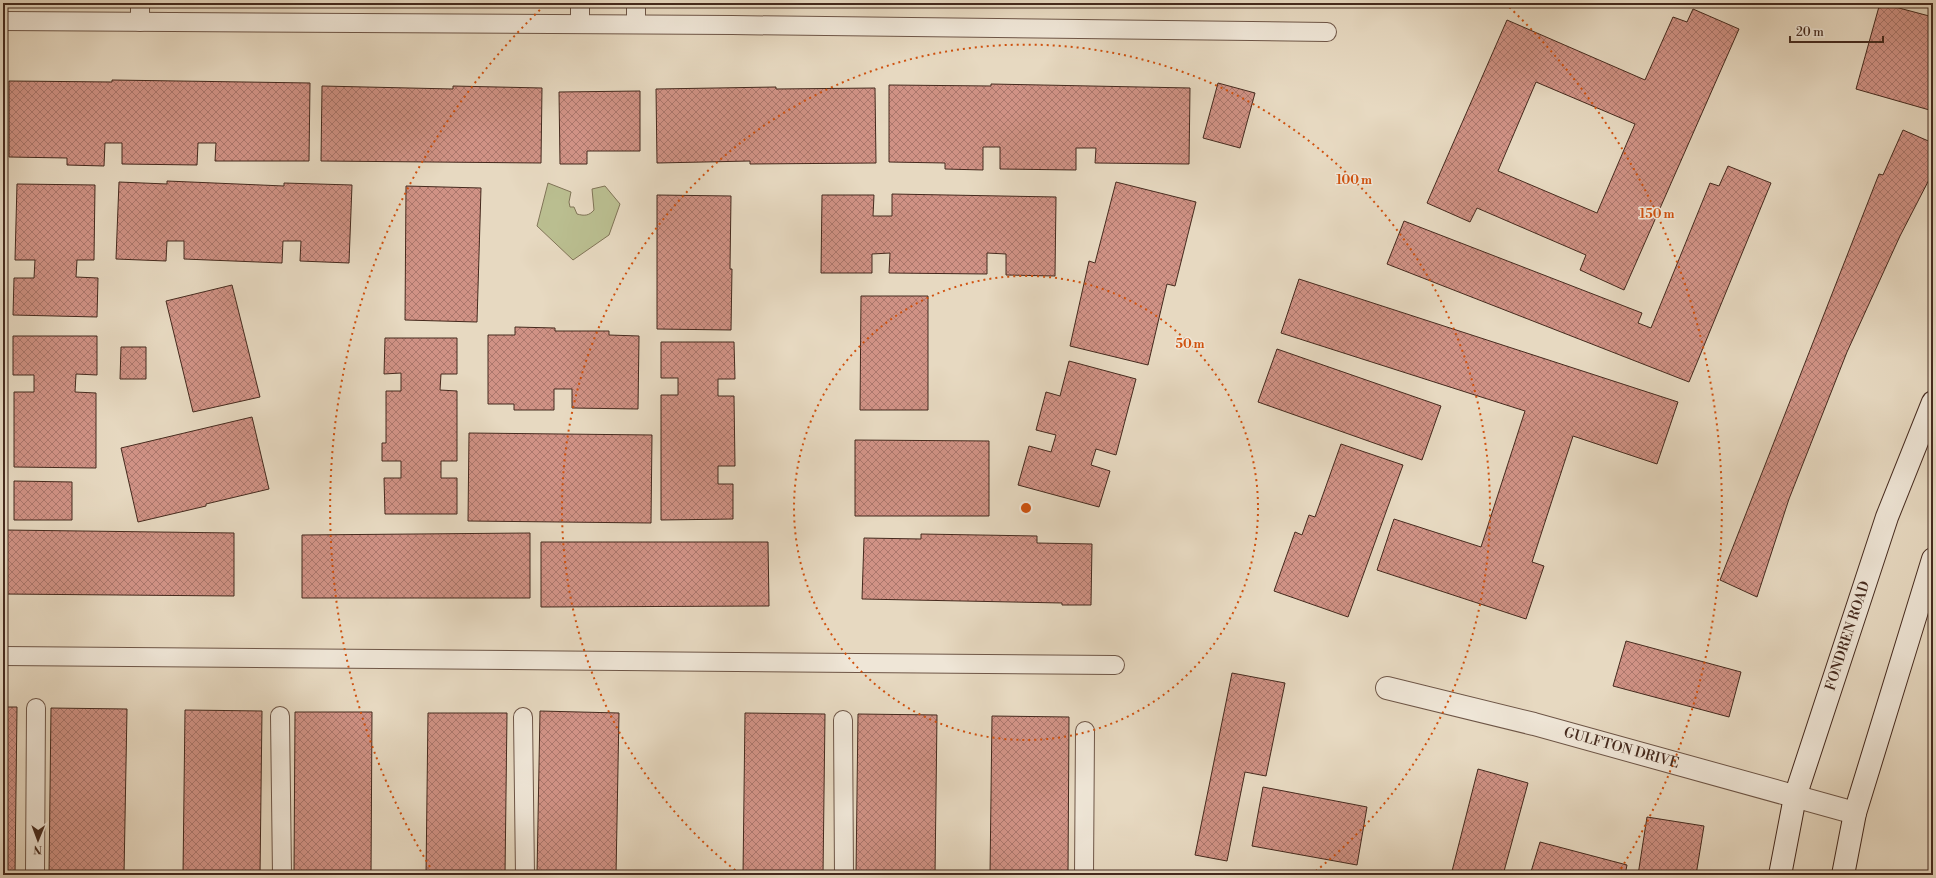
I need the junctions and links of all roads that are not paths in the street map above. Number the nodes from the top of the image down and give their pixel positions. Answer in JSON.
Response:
{"nodes":[{"id":1,"x":140,"y":3,"type":"edge"},
{"id":2,"x":580,"y":3,"type":"edge"},
{"id":3,"x":636,"y":3,"type":"edge"},
{"id":4,"x":3,"y":21,"type":"edge"},
{"id":5,"x":140,"y":22,"type":"junction"},
{"id":6,"x":580,"y":24,"type":"junction"},
{"id":7,"x":636,"y":24,"type":"junction"},
{"id":8,"x":1327,"y":32,"type":"dead end"},
{"id":9,"x":1933,"y":402,"type":"edge"},
{"id":10,"x":1933,"y":559,"type":"edge"},
{"id":11,"x":3,"y":656,"type":"edge"},
{"id":12,"x":1114,"y":665,"type":"dead end"},
{"id":13,"x":1386,"y":688,"type":"dead end"},
{"id":14,"x":36,"y":708,"type":"dead end"},
{"id":15,"x":280,"y":716,"type":"dead end"},
{"id":16,"x":523,"y":717,"type":"dead end"},
{"id":17,"x":843,"y":720,"type":"dead end"},
{"id":18,"x":1085,"y":731,"type":"dead end"},
{"id":19,"x":1795,"y":797,"type":"junction"},
{"id":20,"x":1855,"y":813,"type":"junction"},
{"id":21,"x":35,"y":875,"type":"edge"},
{"id":22,"x":282,"y":875,"type":"edge"},
{"id":23,"x":525,"y":875,"type":"edge"},
{"id":24,"x":844,"y":875,"type":"edge"},
{"id":25,"x":1084,"y":875,"type":"edge"},
{"id":26,"x":1780,"y":875,"type":"edge"},
{"id":27,"x":1842,"y":875,"type":"edge"}],
"edges":[{"from":1,"to":5,"type":"lane"},
{"from":2,"to":6,"type":"lane"},
{"from":3,"to":7,"type":"lane"},
{"from":4,"to":5,"type":"lane"},
{"from":5,"to":6,"type":"lane"},
{"from":6,"to":7,"type":"lane"},
{"from":7,"to":8,"type":"lane"},
{"from":9,"to":19,"type":"main road","name":"FONDREN ROAD"},
{"from":10,"to":20,"type":"main road"},
{"from":11,"to":12,"type":"lane"},
{"from":13,"to":19,"type":"main road","name":"GULFTON DRIVE"},
{"from":14,"to":21,"type":"lane"},
{"from":15,"to":22,"type":"lane"},
{"from":16,"to":23,"type":"lane"},
{"from":17,"to":24,"type":"lane"},
{"from":18,"to":25,"type":"lane"},
{"from":19,"to":20,"type":"main road","name":"GULFTON DRIVE"},
{"from":19,"to":26,"type":"main road","name":"FONDREN ROAD"},
{"from":20,"to":27,"type":"main road"}]}
